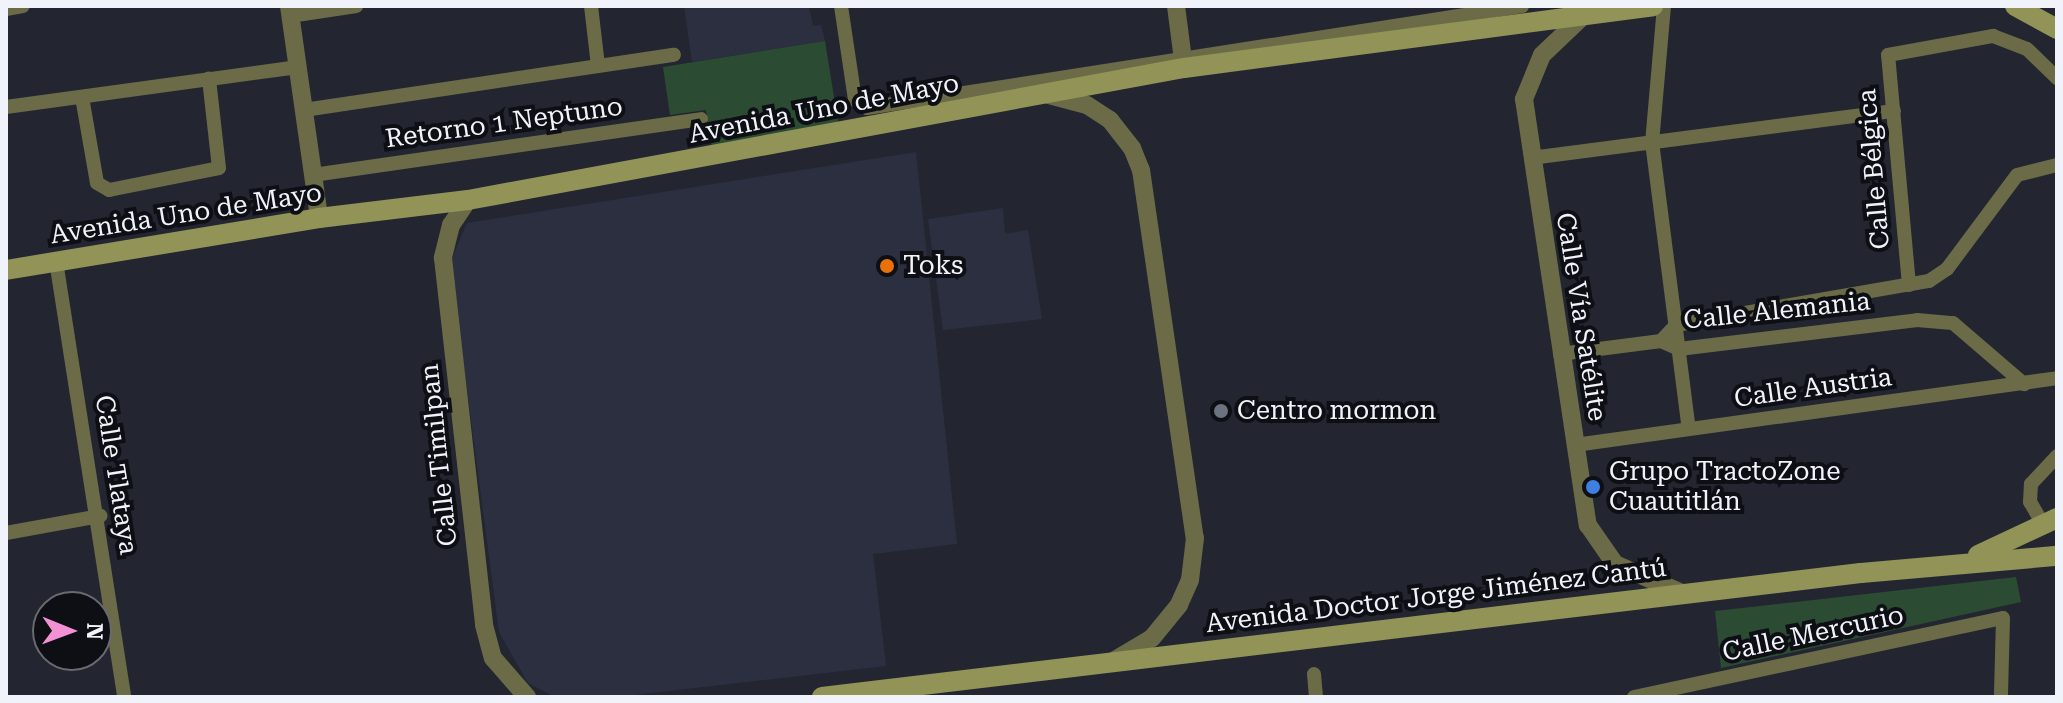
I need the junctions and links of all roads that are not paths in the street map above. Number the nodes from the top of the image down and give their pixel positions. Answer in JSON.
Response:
{"nodes":[{"id":1,"x":23,"y":6,"type":"edge"},
{"id":2,"x":356,"y":6,"type":"edge"},
{"id":3,"x":591,"y":6,"type":"edge"},
{"id":4,"x":841,"y":6,"type":"edge"},
{"id":5,"x":1176,"y":6,"type":"edge"},
{"id":6,"x":1522,"y":6,"type":"edge"},
{"id":7,"x":1653,"y":6,"type":"edge"},
{"id":8,"x":1664,"y":6,"type":"edge"},
{"id":9,"x":2015,"y":6,"type":"edge"},
{"id":10,"x":6,"y":9,"type":"edge"},
{"id":11,"x":290,"y":11,"type":"edge"},
{"id":12,"x":1582,"y":17,"type":"junction"},
{"id":13,"x":2057,"y":29,"type":"edge"},
{"id":14,"x":674,"y":55,"type":"dead end"},
{"id":15,"x":1183,"y":63,"type":"junction"},
{"id":16,"x":598,"y":66,"type":"junction"},
{"id":17,"x":298,"y":67,"type":"junction"},
{"id":18,"x":2057,"y":78,"type":"edge"},
{"id":19,"x":209,"y":79,"type":"junction"},
{"id":20,"x":1034,"y":95,"type":"junction"},
{"id":21,"x":82,"y":97,"type":"junction"},
{"id":22,"x":6,"y":107,"type":"edge"},
{"id":23,"x":304,"y":110,"type":"junction"},
{"id":24,"x":1894,"y":111,"type":"junction"},
{"id":25,"x":885,"y":114,"type":"junction"},
{"id":26,"x":701,"y":119,"type":"dead end"},
{"id":27,"x":1652,"y":142,"type":"junction"},
{"id":28,"x":1531,"y":158,"type":"junction"},
{"id":29,"x":2057,"y":165,"type":"edge"},
{"id":30,"x":313,"y":175,"type":"junction"},
{"id":31,"x":468,"y":200,"type":"junction"},
{"id":32,"x":319,"y":218,"type":"junction"},
{"id":33,"x":56,"y":261,"type":"junction"},
{"id":34,"x":6,"y":270,"type":"edge"},
{"id":35,"x":1909,"y":285,"type":"junction"},
{"id":36,"x":1676,"y":325,"type":"junction"},
{"id":37,"x":1661,"y":341,"type":"junction"},
{"id":38,"x":1679,"y":349,"type":"junction"},
{"id":39,"x":1560,"y":354,"type":"junction"},
{"id":40,"x":2057,"y":378,"type":"edge"},
{"id":41,"x":2024,"y":384,"type":"junction"},
{"id":42,"x":1689,"y":429,"type":"junction"},
{"id":43,"x":1575,"y":445,"type":"junction"},
{"id":44,"x":2057,"y":456,"type":"edge"},
{"id":45,"x":100,"y":516,"type":"junction"},
{"id":46,"x":2051,"y":522,"type":"edge"},
{"id":47,"x":6,"y":533,"type":"edge"},
{"id":48,"x":2057,"y":556,"type":"edge"},
{"id":49,"x":1956,"y":563,"type":"junction"},
{"id":50,"x":1682,"y":593,"type":"junction"},
{"id":51,"x":1115,"y":660,"type":"junction"},
{"id":52,"x":1314,"y":674,"type":"dead end"},
{"id":53,"x":124,"y":697,"type":"edge"},
{"id":54,"x":527,"y":697,"type":"edge"},
{"id":55,"x":825,"y":697,"type":"edge"},
{"id":56,"x":1316,"y":697,"type":"edge"},
{"id":57,"x":1634,"y":697,"type":"edge"},
{"id":58,"x":2001,"y":697,"type":"edge"}],
"edges":[{"from":1,"to":10,"type":"street"},
{"from":2,"to":11,"type":"street"},
{"from":3,"to":16,"type":"street"},
{"from":4,"to":25,"type":"street"},
{"from":5,"to":15,"type":"street"},
{"from":6,"to":15,"type":"street"},
{"from":7,"to":12,"type":"main road","name":"Avenida Uno de Mayo"},
{"from":8,"to":27,"type":"street"},
{"from":9,"to":13,"type":"main road"},
{"from":11,"to":17,"type":"street"},
{"from":12,"to":15,"type":"main road","name":"Avenida Uno de Mayo"},
{"from":12,"to":28,"type":"street","name":"Calle Vía Satélite"},
{"from":14,"to":16,"type":"street","name":"Retorno 1 Neptuno"},
{"from":15,"to":20,"type":"main road","name":"Avenida Uno de Mayo"},
{"from":15,"to":25,"type":"street"},
{"from":16,"to":23,"type":"street","name":"Retorno 1 Neptuno"},
{"from":17,"to":19,"type":"street"},
{"from":17,"to":23,"type":"street"},
{"from":18,"to":24,"type":"street","name":"Calle Bélgica"},
{"from":19,"to":21,"type":"street"},
{"from":19,"to":21,"type":"street"},
{"from":20,"to":25,"type":"main road","name":"Avenida Uno de Mayo"},
{"from":20,"to":51,"type":"street"},
{"from":21,"to":22,"type":"street"},
{"from":23,"to":30,"type":"street"},
{"from":24,"to":27,"type":"street"},
{"from":24,"to":35,"type":"street","name":"Calle Bélgica"},
{"from":25,"to":31,"type":"main road","name":"Avenida Uno de Mayo"},
{"from":26,"to":30,"type":"street","name":"Retorno 1 Neptuno"},
{"from":27,"to":28,"type":"street"},
{"from":27,"to":36,"type":"street"},
{"from":28,"to":39,"type":"street","name":"Calle Vía Satélite"},
{"from":29,"to":35,"type":"street"},
{"from":30,"to":32,"type":"street"},
{"from":31,"to":32,"type":"main road","name":"Avenida Uno de Mayo"},
{"from":31,"to":54,"type":"street","name":"Calle Timilpan"},
{"from":32,"to":33,"type":"main road","name":"Avenida Uno de Mayo"},
{"from":33,"to":34,"type":"main road","name":"Avenida Uno de Mayo"},
{"from":33,"to":45,"type":"street","name":"Calle Tlataya"},
{"from":35,"to":36,"type":"street"},
{"from":36,"to":37,"type":"street"},
{"from":36,"to":38,"type":"street"},
{"from":37,"to":38,"type":"street","name":"Calle Alemania"},
{"from":37,"to":39,"type":"street","name":"Calle Alemania"},
{"from":38,"to":41,"type":"street","name":"Calle Alemania"},
{"from":38,"to":42,"type":"street"},
{"from":39,"to":43,"type":"street","name":"Calle Vía Satélite"},
{"from":40,"to":41,"type":"street","name":"Calle Austria"},
{"from":41,"to":42,"type":"street","name":"Calle Austria"},
{"from":42,"to":43,"type":"street","name":"Calle Austria"},
{"from":43,"to":50,"type":"street","name":"Calle Vía Satélite"},
{"from":44,"to":46,"type":"street"},
{"from":45,"to":47,"type":"street"},
{"from":45,"to":53,"type":"street","name":"Calle Tlataya"},
{"from":46,"to":49,"type":"main road"},
{"from":48,"to":49,"type":"main road","name":"Avenida Doctor Jorge Jiménez Cantú"},
{"from":49,"to":50,"type":"main road","name":"Avenida Doctor Jorge Jiménez Cantú"},
{"from":50,"to":51,"type":"main road","name":"Avenida Doctor Jorge Jiménez Cantú"},
{"from":51,"to":55,"type":"main road","name":"Avenida Doctor Jorge Jiménez Cantú"},
{"from":52,"to":56,"type":"street"},
{"from":57,"to":58,"type":"street","name":"Calle Mercurio"}]}
